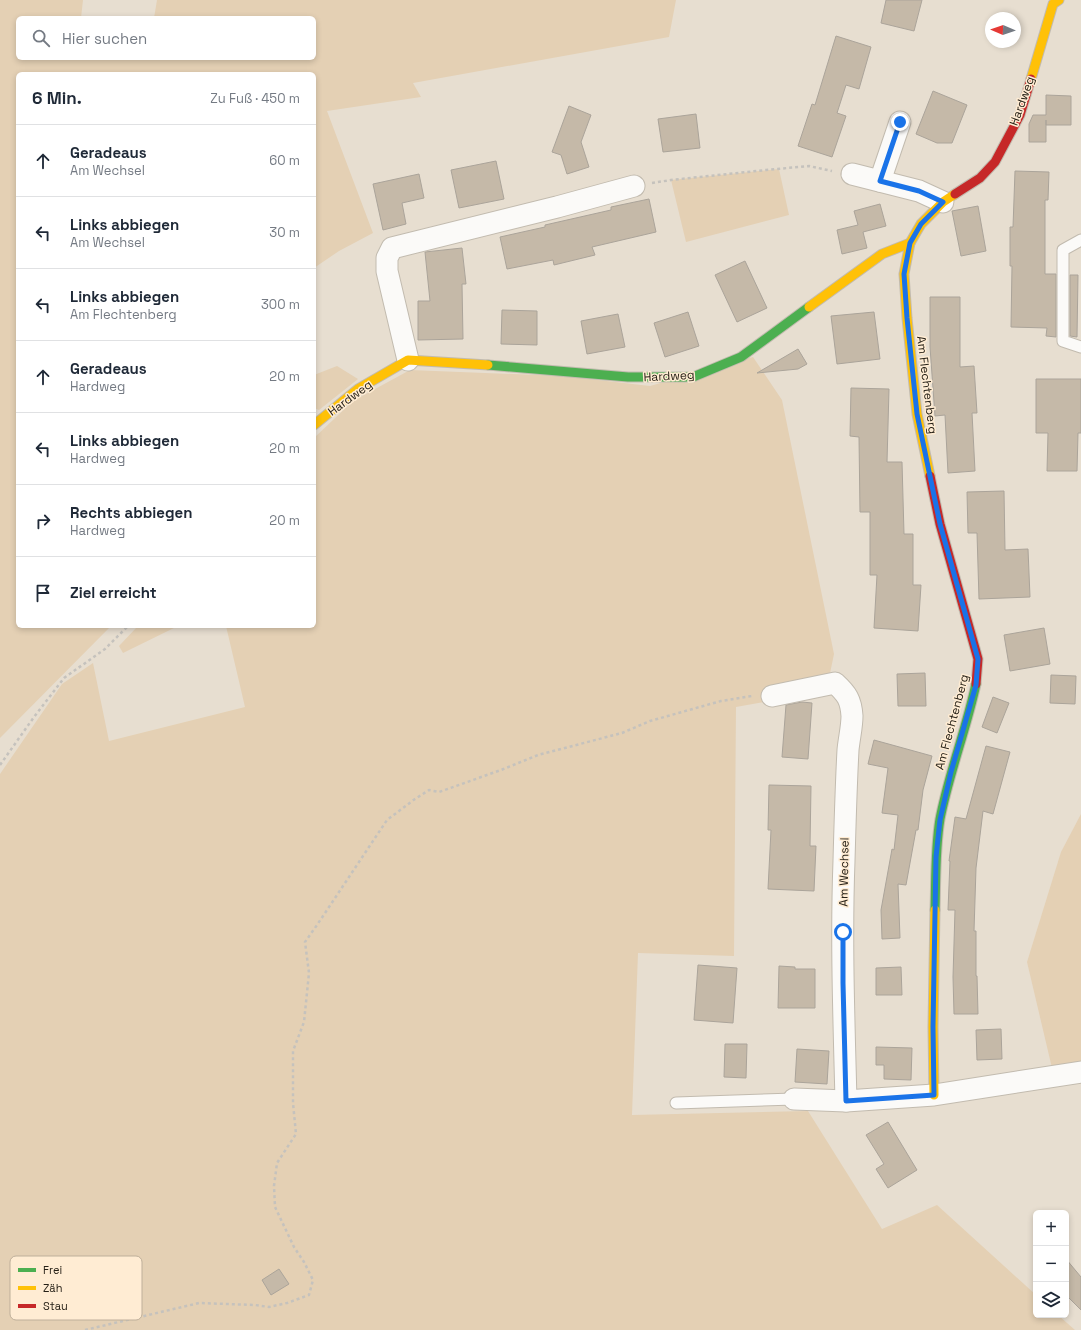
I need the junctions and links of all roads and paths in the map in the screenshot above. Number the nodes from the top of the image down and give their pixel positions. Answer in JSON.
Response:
{"nodes":[{"id":1,"x":1059,"y":0,"type":"edge"},
{"id":2,"x":900,"y":122,"type":"dead end"},
{"id":3,"x":852,"y":174,"type":"joint"},
{"id":4,"x":880,"y":181,"type":"junction"},
{"id":5,"x":634,"y":186,"type":"joint"},
{"id":6,"x":943,"y":202,"type":"junction"},
{"id":7,"x":1081,"y":240,"type":"edge"},
{"id":8,"x":910,"y":243,"type":"junction"},
{"id":9,"x":1081,"y":347,"type":"edge"},
{"id":10,"x":408,"y":360,"type":"junction"},
{"id":11,"x":316,"y":423,"type":"edge"},
{"id":12,"x":126,"y":628,"type":"edge"},
{"id":13,"x":772,"y":696,"type":"joint"},
{"id":14,"x":0,"y":765,"type":"edge"},
{"id":15,"x":1081,"y":1072,"type":"edge"},
{"id":16,"x":934,"y":1095,"type":"junction"},
{"id":17,"x":794,"y":1100,"type":"joint"},
{"id":18,"x":846,"y":1101,"type":"junction"},
{"id":19,"x":676,"y":1102,"type":"dead end"},
{"id":20,"x":142,"y":1316,"type":"edge"},
{"id":21,"x":127,"y":1320,"type":"edge"},
{"id":22,"x":85,"y":1330,"type":"edge"}],
"edges":[{"from":1,"to":6,"type":"street","name":"Hardweg"},
{"from":2,"to":4,"type":"street"},
{"from":3,"to":4,"type":"street"},
{"from":3,"to":5,"type":"path"},
{"from":4,"to":6,"type":"street"},
{"from":5,"to":10,"type":"street"},
{"from":6,"to":8,"type":"street","name":"Hardweg"},
{"from":7,"to":9,"type":"lane"},
{"from":8,"to":10,"type":"street","name":"Hardweg"},
{"from":8,"to":16,"type":"street","name":"Am Flechtenberg"},
{"from":10,"to":11,"type":"street","name":"Hardweg"},
{"from":12,"to":14,"type":"path"},
{"from":13,"to":18,"type":"street","name":"Am Wechsel"},
{"from":13,"to":20,"type":"path"},
{"from":15,"to":16,"type":"street"},
{"from":16,"to":18,"type":"street"},
{"from":17,"to":18,"type":"street"},
{"from":17,"to":19,"type":"lane"},
{"from":21,"to":22,"type":"path"}]}
